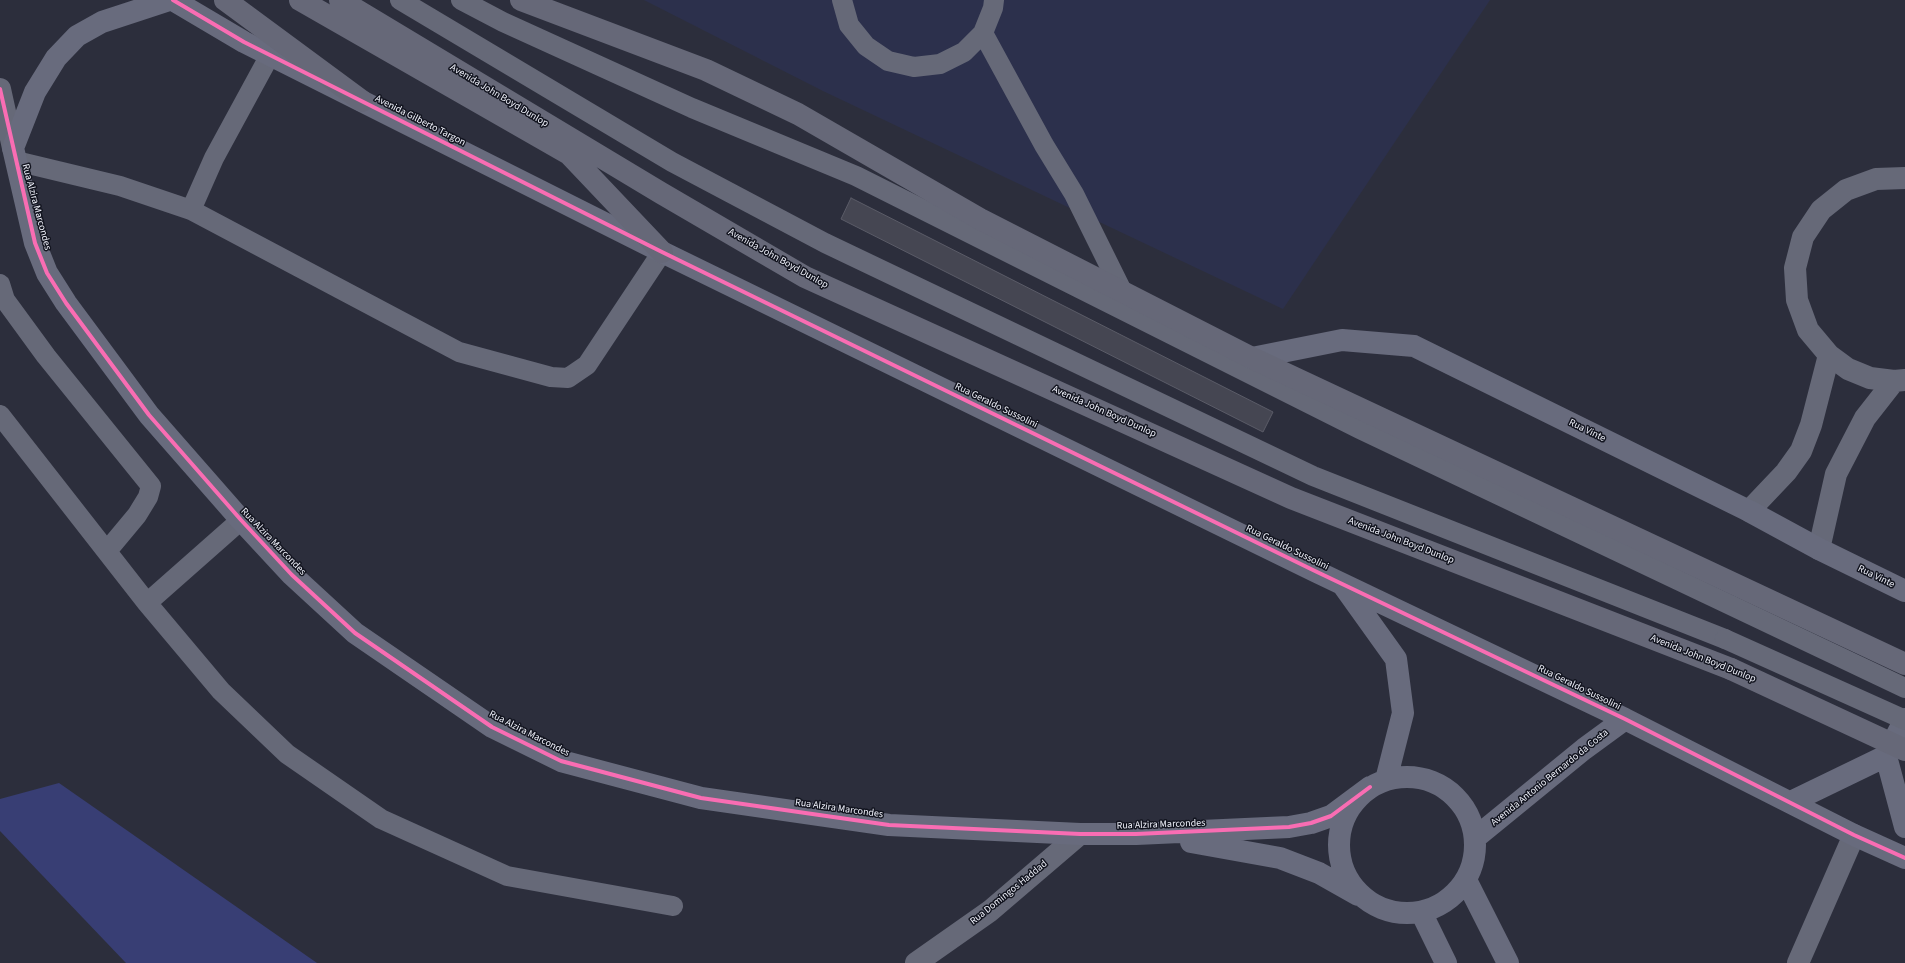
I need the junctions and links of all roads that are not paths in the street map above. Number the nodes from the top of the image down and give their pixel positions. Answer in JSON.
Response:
{"nodes":[{"id":1,"x":169,"y":0,"type":"edge"},
{"id":2,"x":173,"y":0,"type":"edge"},
{"id":3,"x":224,"y":0,"type":"edge"},
{"id":4,"x":300,"y":0,"type":"edge"},
{"id":5,"x":340,"y":0,"type":"edge"},
{"id":6,"x":400,"y":0,"type":"edge"},
{"id":7,"x":461,"y":0,"type":"edge"},
{"id":8,"x":842,"y":0,"type":"edge"},
{"id":9,"x":994,"y":0,"type":"edge"},
{"id":10,"x":528,"y":1,"type":"edge"},
{"id":11,"x":983,"y":33,"type":"junction"},
{"id":12,"x":270,"y":55,"type":"junction"},
{"id":13,"x":0,"y":89,"type":"edge"},
{"id":14,"x":362,"y":101,"type":"junction"},
{"id":15,"x":14,"y":155,"type":"junction"},
{"id":16,"x":1905,"y":178,"type":"edge"},
{"id":17,"x":191,"y":210,"type":"junction"},
{"id":18,"x":662,"y":252,"type":"junction"},
{"id":19,"x":0,"y":284,"type":"edge"},
{"id":20,"x":1123,"y":292,"type":"junction"},
{"id":21,"x":1829,"y":355,"type":"junction"},
{"id":22,"x":1252,"y":358,"type":"junction"},
{"id":23,"x":1899,"y":380,"type":"edge"},
{"id":24,"x":0,"y":415,"type":"edge"},
{"id":25,"x":1749,"y":511,"type":"junction"},
{"id":26,"x":241,"y":520,"type":"junction"},
{"id":27,"x":1819,"y":549,"type":"junction"},
{"id":28,"x":107,"y":551,"type":"junction"},
{"id":29,"x":1341,"y":583,"type":"junction"},
{"id":30,"x":1905,"y":590,"type":"edge"},
{"id":31,"x":147,"y":603,"type":"junction"},
{"id":32,"x":1905,"y":664,"type":"edge"},
{"id":33,"x":1905,"y":688,"type":"edge"},
{"id":34,"x":1625,"y":719,"type":"junction"},
{"id":35,"x":1905,"y":720,"type":"edge"},
{"id":36,"x":1896,"y":753,"type":"edge"},
{"id":37,"x":1378,"y":784,"type":"junction"},
{"id":38,"x":1791,"y":802,"type":"junction"},
{"id":39,"x":1905,"y":827,"type":"edge"},
{"id":40,"x":1080,"y":834,"type":"junction"},
{"id":41,"x":1136,"y":834,"type":"junction"},
{"id":42,"x":1854,"y":835,"type":"junction"},
{"id":43,"x":1475,"y":838,"type":"junction"},
{"id":44,"x":1905,"y":858,"type":"edge"},
{"id":45,"x":1466,"y":880,"type":"junction"},
{"id":46,"x":1368,"y":900,"type":"junction"},
{"id":47,"x":672,"y":906,"type":"dead end"},
{"id":48,"x":1421,"y":912,"type":"junction"},
{"id":49,"x":916,"y":963,"type":"edge"},
{"id":50,"x":1446,"y":963,"type":"edge"},
{"id":51,"x":1508,"y":963,"type":"edge"},
{"id":52,"x":1798,"y":963,"type":"edge"}],
"edges":[{"from":1,"to":15,"type":"street"},
{"from":2,"to":12,"type":"street","name":"Avenida Gilberto Targon"},
{"from":3,"to":14,"type":"main road"},
{"from":4,"to":18,"type":"main road"},
{"from":5,"to":36,"type":"main road","name":"Avenida John Boyd Dunlop","bridge":true},
{"from":6,"to":35,"type":"lane","bridge":true},
{"from":7,"to":33,"type":"lane"},
{"from":8,"to":11,"type":"lane"},
{"from":9,"to":11,"type":"lane"},
{"from":10,"to":20,"type":"main road"},
{"from":11,"to":20,"type":"lane"},
{"from":12,"to":14,"type":"street","name":"Avenida Gilberto Targon"},
{"from":12,"to":17,"type":"lane"},
{"from":13,"to":15,"type":"street","name":"Rua Alzira Marcondes"},
{"from":14,"to":18,"type":"street","name":"Avenida Gilberto Targon"},
{"from":15,"to":17,"type":"lane"},
{"from":15,"to":26,"type":"street","name":"Rua Alzira Marcondes"},
{"from":16,"to":21,"type":"street"},
{"from":17,"to":18,"type":"lane"},
{"from":18,"to":29,"type":"street","name":"Rua Geraldo Sussolini"},
{"from":19,"to":28,"type":"lane"},
{"from":20,"to":22,"type":"main road"},
{"from":21,"to":23,"type":"street"},
{"from":21,"to":25,"type":"street"},
{"from":22,"to":25,"type":"street","name":"Rua Vinte"},
{"from":22,"to":32,"type":"main road"},
{"from":23,"to":27,"type":"street"},
{"from":24,"to":28,"type":"lane"},
{"from":25,"to":27,"type":"street","name":"Rua Vinte"},
{"from":26,"to":31,"type":"lane"},
{"from":26,"to":40,"type":"street","name":"Rua Alzira Marcondes"},
{"from":27,"to":30,"type":"street","name":"Rua Vinte"},
{"from":28,"to":31,"type":"lane"},
{"from":29,"to":34,"type":"street","name":"Rua Geraldo Sussolini"},
{"from":29,"to":37,"type":"street"},
{"from":31,"to":47,"type":"lane"},
{"from":34,"to":38,"type":"street","name":"Rua Geraldo Sussolini"},
{"from":34,"to":43,"type":"street","name":"Avenida Antonio Bernardo da Costa"},
{"from":35,"to":36,"type":"street"},
{"from":36,"to":38,"type":"street"},
{"from":36,"to":39,"type":"street"},
{"from":37,"to":41,"type":"street","name":"Rua Alzira Marcondes"},
{"from":37,"to":43,"type":"street"},
{"from":37,"to":46,"type":"street"},
{"from":38,"to":42,"type":"street","name":"Rua Geraldo Sussolini"},
{"from":40,"to":41,"type":"street","name":"Rua Alzira Marcondes"},
{"from":40,"to":49,"type":"street","name":"Rua Domingos Haddad"},
{"from":41,"to":46,"type":"street","name":"Rua Alzira Marcondes"},
{"from":42,"to":44,"type":"street","name":"Rua Geraldo Sussolini"},
{"from":42,"to":52,"type":"street"},
{"from":43,"to":45,"type":"street"},
{"from":45,"to":48,"type":"street"},
{"from":45,"to":51,"type":"street"},
{"from":46,"to":48,"type":"street"},
{"from":48,"to":50,"type":"street"}]}
